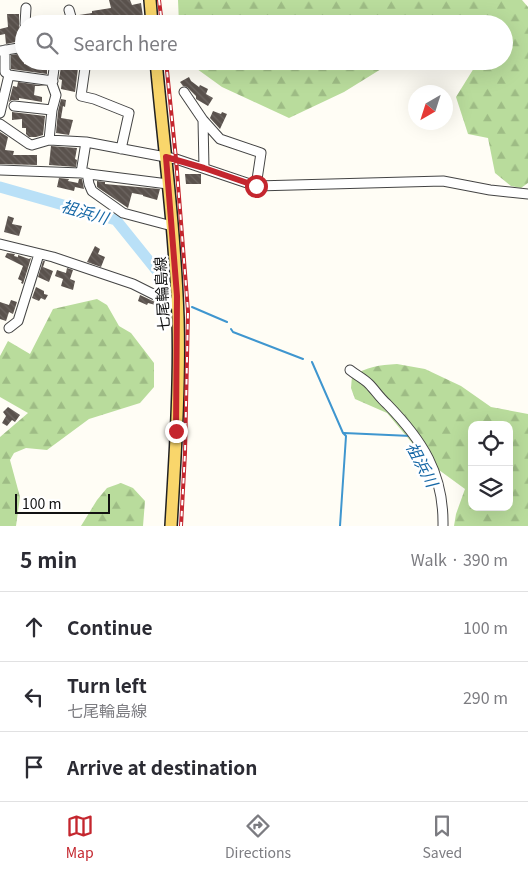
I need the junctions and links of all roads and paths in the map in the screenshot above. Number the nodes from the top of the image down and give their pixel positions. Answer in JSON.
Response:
{"nodes":[{"id":1,"x":150,"y":0,"type":"edge"},
{"id":2,"x":26,"y":8,"type":"dead end"},
{"id":3,"x":69,"y":10,"type":"dead end"},
{"id":4,"x":26,"y":15,"type":"edge"},
{"id":5,"x":70,"y":15,"type":"edge"},
{"id":6,"x":151,"y":15,"type":"edge"},
{"id":7,"x":3,"y":50,"type":"edge"},
{"id":8,"x":54,"y":70,"type":"edge"},
{"id":9,"x":85,"y":70,"type":"edge"},
{"id":10,"x":157,"y":70,"type":"edge"},
{"id":11,"x":9,"y":75,"type":"junction"},
{"id":12,"x":53,"y":81,"type":"junction"},
{"id":13,"x":184,"y":92,"type":"dead end"},
{"id":14,"x":14,"y":106,"type":"dead end"},
{"id":15,"x":52,"y":110,"type":"junction"},
{"id":16,"x":0,"y":113,"type":"edge"},
{"id":17,"x":204,"y":120,"type":"junction"},
{"id":18,"x":0,"y":124,"type":"edge"},
{"id":19,"x":50,"y":140,"type":"junction"},
{"id":20,"x":86,"y":142,"type":"junction"},
{"id":21,"x":121,"y":149,"type":"junction"},
{"id":22,"x":166,"y":157,"type":"junction"},
{"id":23,"x":204,"y":168,"type":"junction"},
{"id":24,"x":0,"y":170,"type":"edge"},
{"id":25,"x":84,"y":173,"type":"junction"},
{"id":26,"x":168,"y":184,"type":"junction"},
{"id":27,"x":256,"y":186,"type":"junction"},
{"id":28,"x":528,"y":194,"type":"edge"},
{"id":29,"x":172,"y":226,"type":"junction"},
{"id":30,"x":0,"y":244,"type":"edge"},
{"id":31,"x":39,"y":254,"type":"junction"},
{"id":32,"x":177,"y":306,"type":"junction"},
{"id":33,"x":9,"y":328,"type":"dead end"},
{"id":34,"x":350,"y":370,"type":"dead end"},
{"id":35,"x":171,"y":526,"type":"edge"},
{"id":36,"x":443,"y":526,"type":"edge"}],
"edges":[{"from":1,"to":6,"type":"main road"},
{"from":2,"to":4,"type":"street"},
{"from":3,"to":5,"type":"street"},
{"from":7,"to":11,"type":"street"},
{"from":8,"to":12,"type":"street"},
{"from":9,"to":21,"type":"street"},
{"from":10,"to":22,"type":"main road","name":"七尾輪島線"},
{"from":11,"to":12,"type":"street"},
{"from":11,"to":16,"type":"street"},
{"from":12,"to":15,"type":"street"},
{"from":13,"to":17,"type":"street"},
{"from":14,"to":15,"type":"street"},
{"from":15,"to":19,"type":"street"},
{"from":17,"to":23,"type":"street"},
{"from":17,"to":27,"type":"street"},
{"from":18,"to":19,"type":"street"},
{"from":19,"to":20,"type":"street"},
{"from":20,"to":21,"type":"street"},
{"from":20,"to":25,"type":"street"},
{"from":21,"to":22,"type":"street"},
{"from":22,"to":23,"type":"street"},
{"from":22,"to":26,"type":"main road","name":"七尾輪島線"},
{"from":23,"to":27,"type":"street"},
{"from":24,"to":25,"type":"street"},
{"from":25,"to":26,"type":"street"},
{"from":25,"to":29,"type":"street"},
{"from":26,"to":29,"type":"main road","name":"七尾輪島線"},
{"from":27,"to":28,"type":"street"},
{"from":29,"to":32,"type":"main road","name":"七尾輪島線"},
{"from":30,"to":31,"type":"street"},
{"from":31,"to":32,"type":"street"},
{"from":31,"to":33,"type":"street"},
{"from":32,"to":35,"type":"main road","name":"七尾輪島線"},
{"from":34,"to":36,"type":"street"}]}
